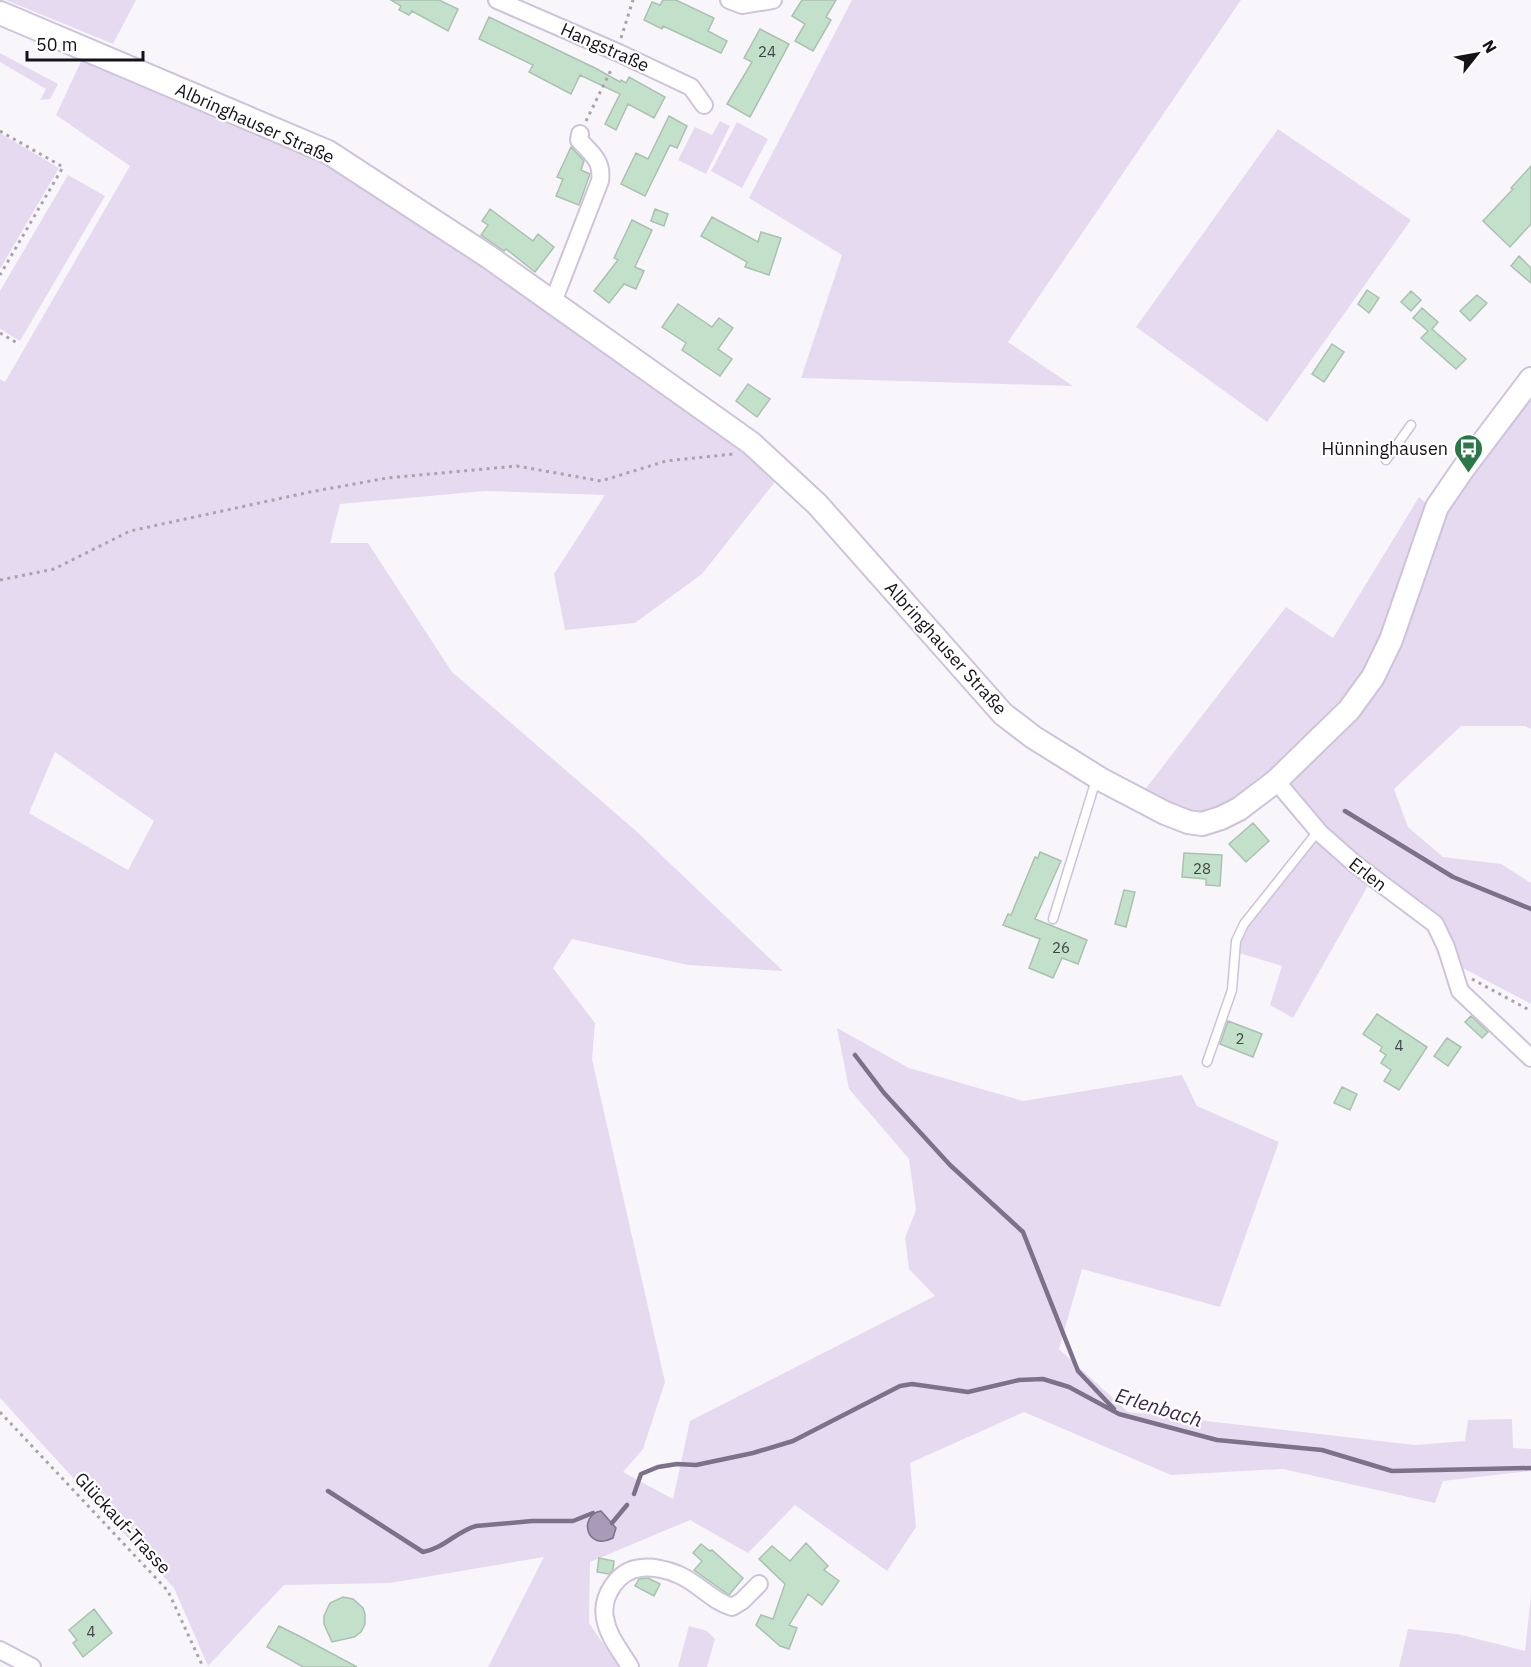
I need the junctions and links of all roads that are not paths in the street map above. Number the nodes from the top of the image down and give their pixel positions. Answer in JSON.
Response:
{"nodes":[{"id":1,"x":497,"y":0,"type":"edge"},
{"id":2,"x":729,"y":0,"type":"edge"},
{"id":3,"x":764,"y":2,"type":"edge"},
{"id":4,"x":0,"y":13,"type":"edge"},
{"id":5,"x":704,"y":105,"type":"dead end"},
{"id":6,"x":580,"y":134,"type":"road end"},
{"id":7,"x":553,"y":303,"type":"junction"},
{"id":8,"x":1531,"y":379,"type":"edge"},
{"id":9,"x":1411,"y":425,"type":"dead end"},
{"id":10,"x":1386,"y":460,"type":"dead end"},
{"id":11,"x":1097,"y":777,"type":"junction"},
{"id":12,"x":1276,"y":781,"type":"junction"},
{"id":13,"x":1318,"y":831,"type":"junction"},
{"id":14,"x":1053,"y":919,"type":"dead end"},
{"id":15,"x":1531,"y":1058,"type":"edge"},
{"id":16,"x":1207,"y":1062,"type":"dead end"},
{"id":17,"x":759,"y":1584,"type":"dead end"},
{"id":18,"x":0,"y":1650,"type":"edge"},
{"id":19,"x":32,"y":1667,"type":"edge"},
{"id":20,"x":630,"y":1667,"type":"edge"}],
"edges":[{"from":1,"to":5,"type":"street","name":"Hangstraße"},
{"from":2,"to":3,"type":"street"},
{"from":4,"to":7,"type":"street","name":"Albringhauser Straße"},
{"from":6,"to":7,"type":"street"},
{"from":7,"to":11,"type":"street","name":"Albringhauser Straße"},
{"from":8,"to":12,"type":"street","name":"Albringhauser Straße"},
{"from":9,"to":10,"type":"lane"},
{"from":11,"to":12,"type":"street","name":"Albringhauser Straße"},
{"from":11,"to":14,"type":"lane"},
{"from":12,"to":13,"type":"street","name":"Erlen"},
{"from":13,"to":15,"type":"street","name":"Erlen"},
{"from":13,"to":16,"type":"lane"},
{"from":17,"to":20,"type":"street"},
{"from":18,"to":19,"type":"street"}]}
